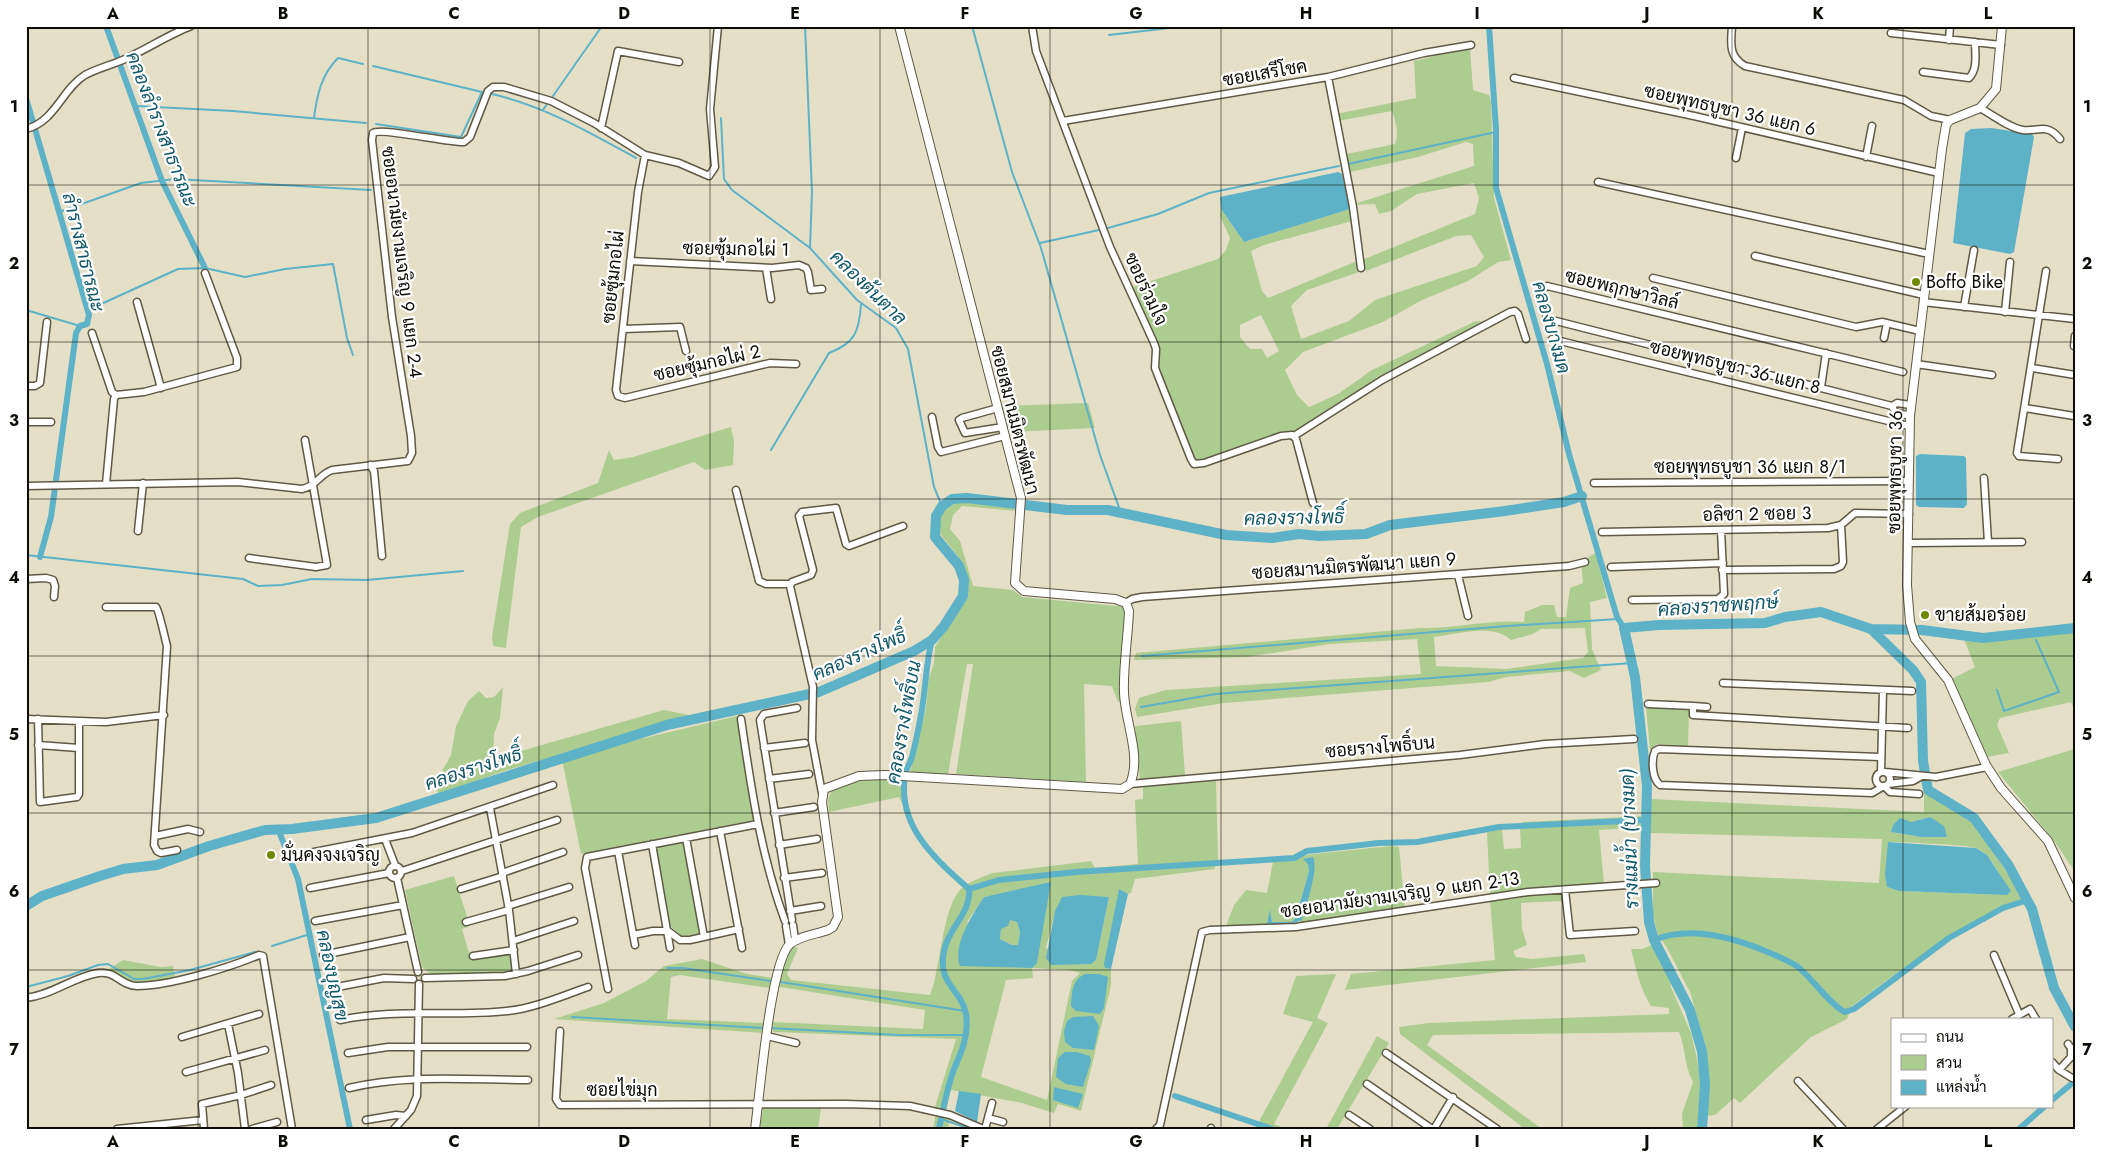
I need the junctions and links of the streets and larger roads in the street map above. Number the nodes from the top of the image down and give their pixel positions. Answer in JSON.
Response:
{"nodes":[{"id":1,"x":191,"y":26,"type":"edge"},
{"id":2,"x":718,"y":26,"type":"edge"},
{"id":3,"x":899,"y":26,"type":"edge"},
{"id":4,"x":1032,"y":26,"type":"edge"},
{"id":5,"x":1732,"y":26,"type":"edge"},
{"id":6,"x":1950,"y":26,"type":"edge"},
{"id":7,"x":2002,"y":26,"type":"edge"},
{"id":8,"x":1891,"y":33,"type":"dead end"},
{"id":9,"x":1949,"y":40,"type":"junction"},
{"id":10,"x":1975,"y":42,"type":"junction"},
{"id":11,"x":2000,"y":45,"type":"junction"},
{"id":12,"x":1471,"y":46,"type":"dead end"},
{"id":13,"x":679,"y":62,"type":"dead end"},
{"id":14,"x":1923,"y":72,"type":"dead end"},
{"id":15,"x":1328,"y":77,"type":"junction"},
{"id":16,"x":1514,"y":78,"type":"dead end"},
{"id":17,"x":1980,"y":108,"type":"junction"},
{"id":18,"x":1950,"y":120,"type":"junction"},
{"id":19,"x":1063,"y":121,"type":"junction"},
{"id":20,"x":1872,"y":126,"type":"dead end"},
{"id":21,"x":31,"y":128,"type":"edge"},
{"id":22,"x":601,"y":128,"type":"junction"},
{"id":23,"x":1742,"y":128,"type":"junction"},
{"id":24,"x":2060,"y":139,"type":"dead end"},
{"id":25,"x":645,"y":155,"type":"junction"},
{"id":26,"x":1866,"y":157,"type":"junction"},
{"id":27,"x":1736,"y":158,"type":"dead end"},
{"id":28,"x":1939,"y":173,"type":"junction"},
{"id":29,"x":1598,"y":182,"type":"dead end"},
{"id":30,"x":1974,"y":250,"type":"dead end"},
{"id":31,"x":1930,"y":254,"type":"junction"},
{"id":32,"x":1755,"y":256,"type":"dead end"},
{"id":33,"x":630,"y":261,"type":"junction"},
{"id":34,"x":2010,"y":262,"type":"dead end"},
{"id":35,"x":766,"y":268,"type":"junction"},
{"id":36,"x":1361,"y":268,"type":"dead end"},
{"id":37,"x":2046,"y":271,"type":"dead end"},
{"id":38,"x":205,"y":273,"type":"dead end"},
{"id":39,"x":1653,"y":278,"type":"dead end"},
{"id":40,"x":822,"y":289,"type":"dead end"},
{"id":41,"x":771,"y":299,"type":"dead end"},
{"id":42,"x":1924,"y":299,"type":"junction"},
{"id":43,"x":136,"y":302,"type":"dead end"},
{"id":44,"x":1964,"y":307,"type":"junction"},
{"id":45,"x":2005,"y":312,"type":"junction"},
{"id":46,"x":2038,"y":315,"type":"junction"},
{"id":47,"x":2075,"y":319,"type":"edge"},
{"id":48,"x":47,"y":322,"type":"dead end"},
{"id":49,"x":1886,"y":323,"type":"junction"},
{"id":50,"x":623,"y":329,"type":"junction"},
{"id":51,"x":1920,"y":332,"type":"junction"},
{"id":52,"x":92,"y":333,"type":"dead end"},
{"id":53,"x":2075,"y":336,"type":"edge"},
{"id":54,"x":1884,"y":338,"type":"dead end"},
{"id":55,"x":1526,"y":339,"type":"dead end"},
{"id":56,"x":1552,"y":339,"type":"dead end"},
{"id":57,"x":2074,"y":346,"type":"edge"},
{"id":58,"x":686,"y":351,"type":"dead end"},
{"id":59,"x":1826,"y":353,"type":"junction"},
{"id":60,"x":796,"y":364,"type":"dead end"},
{"id":61,"x":1916,"y":364,"type":"junction"},
{"id":62,"x":2032,"y":368,"type":"junction"},
{"id":63,"x":1903,"y":372,"type":"dead end"},
{"id":64,"x":1992,"y":375,"type":"dead end"},
{"id":65,"x":2075,"y":375,"type":"edge"},
{"id":66,"x":26,"y":386,"type":"edge"},
{"id":67,"x":1821,"y":387,"type":"junction"},
{"id":68,"x":161,"y":388,"type":"junction"},
{"id":69,"x":116,"y":395,"type":"junction"},
{"id":70,"x":625,"y":398,"type":"joint"},
{"id":71,"x":1910,"y":405,"type":"junction"},
{"id":72,"x":1892,"y":406,"type":"junction"},
{"id":73,"x":998,"y":408,"type":"junction"},
{"id":74,"x":2025,"y":408,"type":"junction"},
{"id":75,"x":1910,"y":416,"type":"junction"},
{"id":76,"x":2074,"y":416,"type":"edge"},
{"id":77,"x":932,"y":417,"type":"dead end"},
{"id":78,"x":26,"y":422,"type":"edge"},
{"id":79,"x":51,"y":422,"type":"dead end"},
{"id":80,"x":1909,"y":426,"type":"junction"},
{"id":81,"x":1003,"y":427,"type":"junction"},
{"id":82,"x":1005,"y":436,"type":"junction"},
{"id":83,"x":1294,"y":436,"type":"junction"},
{"id":84,"x":305,"y":440,"type":"dead end"},
{"id":85,"x":2058,"y":459,"type":"dead end"},
{"id":86,"x":370,"y":465,"type":"junction"},
{"id":87,"x":1984,"y":478,"type":"dead end"},
{"id":88,"x":1907,"y":480,"type":"junction"},
{"id":89,"x":143,"y":483,"type":"junction"},
{"id":90,"x":1594,"y":483,"type":"dead end"},
{"id":91,"x":106,"y":484,"type":"junction"},
{"id":92,"x":313,"y":484,"type":"junction"},
{"id":93,"x":26,"y":486,"type":"edge"},
{"id":94,"x":736,"y":490,"type":"dead end"},
{"id":95,"x":1313,"y":503,"type":"dead end"},
{"id":96,"x":1909,"y":514,"type":"junction"},
{"id":97,"x":1841,"y":525,"type":"junction"},
{"id":98,"x":903,"y":526,"type":"dead end"},
{"id":99,"x":1721,"y":530,"type":"junction"},
{"id":100,"x":138,"y":531,"type":"dead end"},
{"id":101,"x":1602,"y":532,"type":"dead end"},
{"id":102,"x":1988,"y":542,"type":"junction"},
{"id":103,"x":2022,"y":542,"type":"dead end"},
{"id":104,"x":1909,"y":543,"type":"junction"},
{"id":105,"x":382,"y":556,"type":"dead end"},
{"id":106,"x":249,"y":558,"type":"dead end"},
{"id":107,"x":1585,"y":562,"type":"dead end"},
{"id":108,"x":1722,"y":563,"type":"junction"},
{"id":109,"x":1611,"y":567,"type":"dead end"},
{"id":110,"x":1722,"y":570,"type":"junction"},
{"id":111,"x":1458,"y":575,"type":"junction"},
{"id":112,"x":26,"y":579,"type":"edge"},
{"id":113,"x":791,"y":584,"type":"junction"},
{"id":114,"x":54,"y":597,"type":"dead end"},
{"id":115,"x":1632,"y":600,"type":"dead end"},
{"id":116,"x":1126,"y":603,"type":"junction"},
{"id":117,"x":106,"y":607,"type":"dead end"},
{"id":118,"x":1468,"y":616,"type":"dead end"},
{"id":119,"x":1723,"y":683,"type":"dead end"},
{"id":120,"x":1883,"y":690,"type":"junction"},
{"id":121,"x":1912,"y":691,"type":"dead end"},
{"id":122,"x":1648,"y":704,"type":"dead end"},
{"id":123,"x":1693,"y":706,"type":"junction"},
{"id":124,"x":1707,"y":707,"type":"dead end"},
{"id":125,"x":797,"y":708,"type":"dead end"},
{"id":126,"x":164,"y":715,"type":"junction"},
{"id":127,"x":26,"y":719,"type":"edge"},
{"id":128,"x":38,"y":719,"type":"junction"},
{"id":129,"x":741,"y":719,"type":"dead end"},
{"id":130,"x":79,"y":722,"type":"junction"},
{"id":131,"x":1882,"y":726,"type":"junction"},
{"id":132,"x":1908,"y":728,"type":"dead end"},
{"id":133,"x":1634,"y":739,"type":"dead end"},
{"id":134,"x":805,"y":743,"type":"dead end"},
{"id":135,"x":38,"y":745,"type":"junction"},
{"id":136,"x":79,"y":748,"type":"junction"},
{"id":137,"x":764,"y":748,"type":"junction"},
{"id":138,"x":1880,"y":757,"type":"junction"},
{"id":139,"x":1987,"y":767,"type":"junction"},
{"id":140,"x":1883,"y":772,"type":"junction"},
{"id":141,"x":809,"y":774,"type":"dead end"},
{"id":142,"x":1924,"y":777,"type":"junction"},
{"id":143,"x":769,"y":779,"type":"junction"},
{"id":144,"x":1130,"y":784,"type":"junction"},
{"id":145,"x":1886,"y":785,"type":"junction"},
{"id":146,"x":553,"y":786,"type":"dead end"},
{"id":147,"x":822,"y":793,"type":"junction"},
{"id":148,"x":1919,"y":794,"type":"dead end"},
{"id":149,"x":814,"y":807,"type":"dead end"},
{"id":150,"x":490,"y":808,"type":"junction"},
{"id":151,"x":774,"y":813,"type":"junction"},
{"id":152,"x":557,"y":820,"type":"dead end"},
{"id":153,"x":758,"y":824,"type":"junction"},
{"id":154,"x":720,"y":831,"type":"junction"},
{"id":155,"x":200,"y":832,"type":"dead end"},
{"id":156,"x":155,"y":836,"type":"junction"},
{"id":157,"x":385,"y":838,"type":"junction"},
{"id":158,"x":686,"y":838,"type":"junction"},
{"id":159,"x":817,"y":839,"type":"dead end"},
{"id":160,"x":497,"y":841,"type":"junction"},
{"id":161,"x":652,"y":844,"type":"junction"},
{"id":162,"x":779,"y":845,"type":"junction"},
{"id":163,"x":177,"y":850,"type":"dead end"},
{"id":164,"x":618,"y":850,"type":"junction"},
{"id":165,"x":563,"y":852,"type":"dead end"},
{"id":166,"x":304,"y":854,"type":"dead end"},
{"id":167,"x":395,"y":865,"type":"junction"},
{"id":168,"x":402,"y":871,"type":"junction"},
{"id":169,"x":389,"y":873,"type":"junction"},
{"id":170,"x":822,"y":873,"type":"dead end"},
{"id":171,"x":503,"y":874,"type":"junction"},
{"id":172,"x":397,"y":878,"type":"junction"},
{"id":173,"x":784,"y":878,"type":"junction"},
{"id":174,"x":1656,"y":883,"type":"dead end"},
{"id":175,"x":569,"y":887,"type":"dead end"},
{"id":176,"x":310,"y":888,"type":"dead end"},
{"id":177,"x":461,"y":889,"type":"dead end"},
{"id":178,"x":1565,"y":890,"type":"junction"},
{"id":179,"x":2075,"y":898,"type":"edge"},
{"id":180,"x":403,"y":904,"type":"junction"},
{"id":181,"x":821,"y":906,"type":"dead end"},
{"id":182,"x":508,"y":908,"type":"junction"},
{"id":183,"x":789,"y":919,"type":"junction"},
{"id":184,"x":315,"y":921,"type":"dead end"},
{"id":185,"x":574,"y":921,"type":"dead end"},
{"id":186,"x":466,"y":922,"type":"dead end"},
{"id":187,"x":738,"y":929,"type":"junction"},
{"id":188,"x":668,"y":931,"type":"junction"},
{"id":189,"x":1634,"y":931,"type":"dead end"},
{"id":190,"x":633,"y":935,"type":"junction"},
{"id":191,"x":410,"y":937,"type":"junction"},
{"id":192,"x":704,"y":937,"type":"junction"},
{"id":193,"x":513,"y":941,"type":"junction"},
{"id":194,"x":792,"y":942,"type":"junction"},
{"id":195,"x":635,"y":944,"type":"dead end"},
{"id":196,"x":670,"y":948,"type":"dead end"},
{"id":197,"x":742,"y":948,"type":"dead end"},
{"id":198,"x":514,"y":950,"type":"junction"},
{"id":199,"x":578,"y":954,"type":"dead end"},
{"id":200,"x":323,"y":955,"type":"dead end"},
{"id":201,"x":1994,"y":955,"type":"dead end"},
{"id":202,"x":473,"y":956,"type":"dead end"},
{"id":203,"x":418,"y":972,"type":"junction"},
{"id":204,"x":516,"y":974,"type":"junction"},
{"id":205,"x":425,"y":978,"type":"junction"},
{"id":206,"x":413,"y":979,"type":"junction"},
{"id":207,"x":419,"y":984,"type":"junction"},
{"id":208,"x":588,"y":987,"type":"dead end"},
{"id":209,"x":332,"y":988,"type":"dead end"},
{"id":210,"x":608,"y":989,"type":"dead end"},
{"id":211,"x":26,"y":998,"type":"edge"},
{"id":212,"x":417,"y":1012,"type":"junction"},
{"id":213,"x":259,"y":1014,"type":"dead end"},
{"id":214,"x":2019,"y":1014,"type":"junction"},
{"id":215,"x":2013,"y":1018,"type":"edge"},
{"id":216,"x":2035,"y":1018,"type":"edge"},
{"id":217,"x":340,"y":1020,"type":"dead end"},
{"id":218,"x":228,"y":1024,"type":"junction"},
{"id":219,"x":768,"y":1030,"type":"junction"},
{"id":220,"x":560,"y":1031,"type":"dead end"},
{"id":221,"x":182,"y":1037,"type":"dead end"},
{"id":222,"x":796,"y":1043,"type":"dead end"},
{"id":223,"x":2068,"y":1044,"type":"dead end"},
{"id":224,"x":417,"y":1046,"type":"junction"},
{"id":225,"x":528,"y":1047,"type":"dead end"},
{"id":226,"x":265,"y":1050,"type":"dead end"},
{"id":227,"x":1386,"y":1053,"type":"dead end"},
{"id":228,"x":348,"y":1054,"type":"dead end"},
{"id":229,"x":235,"y":1059,"type":"junction"},
{"id":230,"x":2054,"y":1064,"type":"edge"},
{"id":231,"x":2059,"y":1070,"type":"junction"},
{"id":232,"x":186,"y":1072,"type":"dead end"},
{"id":233,"x":2072,"y":1078,"type":"dead end"},
{"id":234,"x":417,"y":1079,"type":"junction"},
{"id":235,"x":528,"y":1080,"type":"dead end"},
{"id":236,"x":1798,"y":1082,"type":"dead end"},
{"id":237,"x":1367,"y":1084,"type":"dead end"},
{"id":238,"x":271,"y":1085,"type":"dead end"},
{"id":239,"x":349,"y":1088,"type":"dead end"},
{"id":240,"x":241,"y":1096,"type":"junction"},
{"id":241,"x":1453,"y":1097,"type":"junction"},
{"id":242,"x":992,"y":1103,"type":"dead end"},
{"id":243,"x":759,"y":1105,"type":"junction"},
{"id":244,"x":1903,"y":1108,"type":"edge"},
{"id":245,"x":1349,"y":1115,"type":"dead end"},
{"id":246,"x":406,"y":1116,"type":"junction"},
{"id":247,"x":988,"y":1118,"type":"junction"},
{"id":248,"x":202,"y":1120,"type":"junction"},
{"id":249,"x":366,"y":1120,"type":"dead end"},
{"id":250,"x":277,"y":1122,"type":"dead end"},
{"id":251,"x":1003,"y":1122,"type":"dead end"},
{"id":252,"x":117,"y":1129,"type":"edge"},
{"id":253,"x":204,"y":1129,"type":"edge"},
{"id":254,"x":244,"y":1129,"type":"edge"},
{"id":255,"x":252,"y":1129,"type":"edge"},
{"id":256,"x":292,"y":1129,"type":"edge"},
{"id":257,"x":394,"y":1129,"type":"edge"},
{"id":258,"x":755,"y":1129,"type":"edge"},
{"id":259,"x":984,"y":1129,"type":"edge"},
{"id":260,"x":1156,"y":1129,"type":"edge"},
{"id":261,"x":1370,"y":1129,"type":"edge"},
{"id":262,"x":1433,"y":1129,"type":"edge"},
{"id":263,"x":1497,"y":1129,"type":"edge"},
{"id":264,"x":1843,"y":1129,"type":"edge"},
{"id":265,"x":1877,"y":1129,"type":"edge"}],
"edges":[{"from":1,"to":21,"type":"street"},
{"from":2,"to":25,"type":"street","name":"ซอยอนามัยงามเจริญ 9 แยก 2-4"},
{"from":3,"to":73,"type":"street","name":"ซอยสมานมิตรพัฒนา"},
{"from":4,"to":19,"type":"street","name":"ซอยร่วมใจ"},
{"from":5,"to":18,"type":"street"},
{"from":6,"to":9,"type":"street"},
{"from":7,"to":11,"type":"street"},
{"from":8,"to":9,"type":"street"},
{"from":9,"to":10,"type":"street"},
{"from":10,"to":11,"type":"street"},
{"from":10,"to":14,"type":"street"},
{"from":11,"to":17,"type":"street"},
{"from":12,"to":15,"type":"street","name":"ซอยเสรีโชค"},
{"from":13,"to":22,"type":"street"},
{"from":15,"to":19,"type":"street","name":"ซอยเสรีโชค"},
{"from":15,"to":36,"type":"street"},
{"from":16,"to":23,"type":"street","name":"ซอยพุทธบูชา 36 แยก 6"},
{"from":17,"to":18,"type":"street"},
{"from":17,"to":24,"type":"street"},
{"from":18,"to":28,"type":"street","name":"ซอยพุทธบูชา 36"},
{"from":19,"to":83,"type":"street","name":"ซอยร่วมใจ"},
{"from":20,"to":26,"type":"street"},
{"from":22,"to":25,"type":"street","name":"ซอยอนามัยงามเจริญ 9 แยก 2-4"},
{"from":22,"to":86,"type":"street","name":"ซอยอนามัยงามเจริญ 9 แยก 2-4"},
{"from":23,"to":26,"type":"street","name":"ซอยพุทธบูชา 36 แยก 6"},
{"from":23,"to":27,"type":"street"},
{"from":25,"to":33,"type":"street","name":"ซอยซุ้มกอไผ่"},
{"from":26,"to":28,"type":"street","name":"ซอยพุทธบูชา 36 แยก 6"},
{"from":28,"to":31,"type":"street","name":"ซอยพุทธบูชา 36"},
{"from":29,"to":31,"type":"street"},
{"from":30,"to":44,"type":"street"},
{"from":31,"to":42,"type":"street","name":"ซอยพุทธบูชา 36"},
{"from":32,"to":42,"type":"street"},
{"from":33,"to":35,"type":"street","name":"ซอยซุ้มกอไผ่ 1"},
{"from":33,"to":50,"type":"street","name":"ซอยซุ้มกอไผ่"},
{"from":34,"to":45,"type":"street"},
{"from":35,"to":40,"type":"street","name":"ซอยซุ้มกอไผ่ 1"},
{"from":35,"to":41,"type":"street"},
{"from":37,"to":46,"type":"street"},
{"from":38,"to":68,"type":"street"},
{"from":39,"to":49,"type":"street"},
{"from":42,"to":44,"type":"street"},
{"from":42,"to":51,"type":"street","name":"ซอยพุทธบูชา 36"},
{"from":43,"to":68,"type":"street"},
{"from":44,"to":45,"type":"street"},
{"from":45,"to":46,"type":"street"},
{"from":46,"to":47,"type":"street"},
{"from":46,"to":62,"type":"street"},
{"from":48,"to":66,"type":"street"},
{"from":49,"to":51,"type":"street"},
{"from":49,"to":54,"type":"street"},
{"from":50,"to":58,"type":"street"},
{"from":50,"to":70,"type":"street","name":"ซอยซุ้มกอไผ่"},
{"from":51,"to":61,"type":"street","name":"ซอยพุทธบูชา 36"},
{"from":52,"to":69,"type":"street"},
{"from":53,"to":57,"type":"street"},
{"from":55,"to":83,"type":"street","name":"ซอยร่วมใจ"},
{"from":56,"to":80,"type":"street","name":"ซอยพุทธบูชา 36 แยก 8"},
{"from":59,"to":63,"type":"street","name":"ซอยพฤกษาวิลล์"},
{"from":59,"to":67,"type":"street"},
{"from":59,"to":67,"type":"street","name":"ซอยพฤกษาวิลล์"},
{"from":60,"to":70,"type":"street","name":"ซอยซุ้มกอไผ่ 2"},
{"from":61,"to":64,"type":"street"},
{"from":61,"to":71,"type":"street","name":"ซอยพุทธบูชา 36"},
{"from":62,"to":65,"type":"street"},
{"from":62,"to":74,"type":"street"},
{"from":67,"to":72,"type":"street","name":"ซอยพฤกษาวิลล์"},
{"from":68,"to":69,"type":"street"},
{"from":69,"to":91,"type":"street"},
{"from":71,"to":72,"type":"street","name":"ซอยพฤกษาวิลล์"},
{"from":71,"to":75,"type":"street","name":"ซอยพุทธบูชา 36"},
{"from":72,"to":75,"type":"street","name":"ซอยพฤกษาวิลล์"},
{"from":73,"to":81,"type":"street","name":"ซอยสมานมิตรพัฒนา"},
{"from":73,"to":81,"type":"street"},
{"from":74,"to":76,"type":"street"},
{"from":74,"to":85,"type":"street"},
{"from":75,"to":80,"type":"street","name":"ซอยพุทธบูชา 36"},
{"from":77,"to":82,"type":"street"},
{"from":78,"to":79,"type":"street"},
{"from":80,"to":88,"type":"street","name":"ซอยพุทธบูชา 36"},
{"from":81,"to":82,"type":"street","name":"ซอยสมานมิตรพัฒนา"},
{"from":82,"to":116,"type":"street","name":"ซอยสมานมิตรพัฒนา"},
{"from":83,"to":95,"type":"street"},
{"from":84,"to":92,"type":"street"},
{"from":86,"to":92,"type":"street","name":"ซอยอนามัยงามเจริญ 9 แยก 2-4"},
{"from":86,"to":105,"type":"street"},
{"from":87,"to":102,"type":"street"},
{"from":88,"to":90,"type":"street","name":"ซอยพุทธบูชา 36 แยก 8/1"},
{"from":88,"to":96,"type":"street","name":"ซอยพุทธบูชา 36"},
{"from":89,"to":91,"type":"street","name":"ซอยอนามัยงามเจริญ 9 แยก 2-4"},
{"from":89,"to":92,"type":"street","name":"ซอยอนามัยงามเจริญ 9 แยก 2-4"},
{"from":89,"to":100,"type":"street"},
{"from":91,"to":93,"type":"street","name":"ซอยอนามัยงามเจริญ 9 แยก 2-4"},
{"from":92,"to":106,"type":"street"},
{"from":94,"to":113,"type":"street"},
{"from":96,"to":97,"type":"street","name":"อลิซา 2 ซอย 3"},
{"from":96,"to":104,"type":"street","name":"ซอยพุทธบูชา 36"},
{"from":97,"to":99,"type":"street","name":"อลิซา 2 ซอย 3"},
{"from":97,"to":110,"type":"street"},
{"from":98,"to":113,"type":"street"},
{"from":99,"to":101,"type":"street","name":"อลิซา 2 ซอย 3"},
{"from":99,"to":108,"type":"street"},
{"from":102,"to":103,"type":"street"},
{"from":102,"to":104,"type":"street"},
{"from":104,"to":139,"type":"street","name":"ซอยพุทธบูชา 36"},
{"from":107,"to":111,"type":"street","name":"ซอยสมานมิตรพัฒนา แยก 9"},
{"from":108,"to":109,"type":"street"},
{"from":108,"to":110,"type":"street"},
{"from":110,"to":115,"type":"street"},
{"from":111,"to":116,"type":"street","name":"ซอยสมานมิตรพัฒนา แยก 9"},
{"from":111,"to":118,"type":"street"},
{"from":112,"to":114,"type":"street"},
{"from":113,"to":147,"type":"street"},
{"from":116,"to":144,"type":"street"},
{"from":117,"to":126,"type":"street"},
{"from":119,"to":120,"type":"street"},
{"from":120,"to":121,"type":"street"},
{"from":120,"to":131,"type":"street"},
{"from":122,"to":123,"type":"street"},
{"from":123,"to":124,"type":"street"},
{"from":123,"to":131,"type":"street"},
{"from":125,"to":137,"type":"street"},
{"from":126,"to":130,"type":"street"},
{"from":126,"to":156,"type":"street"},
{"from":127,"to":128,"type":"street"},
{"from":128,"to":130,"type":"street"},
{"from":128,"to":135,"type":"street"},
{"from":129,"to":153,"type":"street"},
{"from":130,"to":136,"type":"street"},
{"from":131,"to":132,"type":"street"},
{"from":131,"to":138,"type":"street"},
{"from":133,"to":144,"type":"street","name":"ซอยรางโพธิ์บน"},
{"from":134,"to":137,"type":"street"},
{"from":135,"to":136,"type":"street"},
{"from":135,"to":136,"type":"street"},
{"from":137,"to":143,"type":"street"},
{"from":138,"to":140,"type":"street"},
{"from":138,"to":145,"type":"street"},
{"from":139,"to":142,"type":"street"},
{"from":139,"to":179,"type":"street","name":"ซอยพุทธบูชา 36"},
{"from":140,"to":142,"type":"street"},
{"from":140,"to":145,"type":"street"},
{"from":140,"to":145,"type":"street"},
{"from":141,"to":143,"type":"street"},
{"from":142,"to":145,"type":"street"},
{"from":143,"to":151,"type":"street"},
{"from":144,"to":147,"type":"street"},
{"from":145,"to":148,"type":"street"},
{"from":146,"to":150,"type":"street"},
{"from":147,"to":194,"type":"street"},
{"from":149,"to":151,"type":"street"},
{"from":150,"to":157,"type":"street"},
{"from":150,"to":160,"type":"street"},
{"from":151,"to":162,"type":"street"},
{"from":152,"to":160,"type":"street"},
{"from":153,"to":154,"type":"street"},
{"from":153,"to":183,"type":"street"},
{"from":154,"to":158,"type":"street"},
{"from":154,"to":187,"type":"street"},
{"from":155,"to":156,"type":"street"},
{"from":156,"to":163,"type":"street"},
{"from":157,"to":166,"type":"street"},
{"from":157,"to":167,"type":"street"},
{"from":158,"to":161,"type":"street"},
{"from":158,"to":192,"type":"street"},
{"from":159,"to":162,"type":"street"},
{"from":160,"to":168,"type":"street"},
{"from":160,"to":171,"type":"street"},
{"from":161,"to":164,"type":"street"},
{"from":161,"to":188,"type":"street"},
{"from":162,"to":173,"type":"street"},
{"from":164,"to":190,"type":"street"},
{"from":164,"to":210,"type":"street"},
{"from":165,"to":171,"type":"street"},
{"from":167,"to":168,"type":"street"},
{"from":167,"to":169,"type":"street"},
{"from":168,"to":172,"type":"street"},
{"from":169,"to":172,"type":"street"},
{"from":169,"to":176,"type":"street"},
{"from":170,"to":173,"type":"street"},
{"from":171,"to":177,"type":"street"},
{"from":171,"to":182,"type":"street"},
{"from":172,"to":180,"type":"street"},
{"from":173,"to":183,"type":"street"},
{"from":174,"to":178,"type":"street","name":"ซอยอนามัยงามเจริญ 9 แยก 2-13"},
{"from":175,"to":182,"type":"street"},
{"from":178,"to":189,"type":"street"},
{"from":178,"to":260,"type":"street","name":"ซอยอนามัยงามเจริญ 9 แยก 2-13"},
{"from":180,"to":184,"type":"street"},
{"from":180,"to":191,"type":"street"},
{"from":181,"to":183,"type":"street"},
{"from":182,"to":186,"type":"street"},
{"from":182,"to":193,"type":"street"},
{"from":183,"to":194,"type":"street"},
{"from":185,"to":193,"type":"street"},
{"from":187,"to":192,"type":"street"},
{"from":187,"to":197,"type":"street"},
{"from":188,"to":190,"type":"street"},
{"from":188,"to":192,"type":"street"},
{"from":188,"to":196,"type":"street"},
{"from":190,"to":195,"type":"street"},
{"from":191,"to":200,"type":"street"},
{"from":191,"to":203,"type":"street"},
{"from":193,"to":198,"type":"street"},
{"from":194,"to":219,"type":"street"},
{"from":198,"to":202,"type":"street"},
{"from":198,"to":204,"type":"street"},
{"from":199,"to":204,"type":"street"},
{"from":201,"to":214,"type":"street"},
{"from":203,"to":205,"type":"street"},
{"from":203,"to":206,"type":"street"},
{"from":204,"to":205,"type":"street"},
{"from":205,"to":207,"type":"street"},
{"from":206,"to":207,"type":"street"},
{"from":206,"to":209,"type":"street"},
{"from":207,"to":212,"type":"street"},
{"from":208,"to":212,"type":"street"},
{"from":211,"to":256,"type":"street"},
{"from":212,"to":217,"type":"street"},
{"from":212,"to":224,"type":"street"},
{"from":213,"to":218,"type":"street"},
{"from":214,"to":215,"type":"street"},
{"from":214,"to":216,"type":"street"},
{"from":218,"to":221,"type":"street"},
{"from":218,"to":229,"type":"street"},
{"from":219,"to":222,"type":"street"},
{"from":219,"to":243,"type":"street"},
{"from":220,"to":243,"type":"street","name":"ซอยไข่มุก"},
{"from":223,"to":231,"type":"street"},
{"from":224,"to":225,"type":"street"},
{"from":224,"to":228,"type":"street"},
{"from":224,"to":234,"type":"street"},
{"from":226,"to":229,"type":"street"},
{"from":227,"to":241,"type":"street"},
{"from":229,"to":232,"type":"street"},
{"from":229,"to":240,"type":"street"},
{"from":230,"to":231,"type":"street"},
{"from":231,"to":233,"type":"street"},
{"from":234,"to":235,"type":"street"},
{"from":234,"to":239,"type":"street"},
{"from":234,"to":246,"type":"street"},
{"from":236,"to":264,"type":"street"},
{"from":237,"to":262,"type":"street"},
{"from":238,"to":240,"type":"street"},
{"from":240,"to":248,"type":"street"},
{"from":240,"to":254,"type":"street"},
{"from":241,"to":262,"type":"street"},
{"from":241,"to":263,"type":"street"},
{"from":242,"to":247,"type":"street"},
{"from":243,"to":258,"type":"street"},
{"from":243,"to":259,"type":"street"},
{"from":244,"to":265,"type":"street"},
{"from":245,"to":261,"type":"street"},
{"from":246,"to":249,"type":"street"},
{"from":246,"to":257,"type":"street"},
{"from":247,"to":251,"type":"street"},
{"from":247,"to":259,"type":"street"},
{"from":248,"to":252,"type":"street"},
{"from":248,"to":253,"type":"street"},
{"from":250,"to":255,"type":"street"}]}
